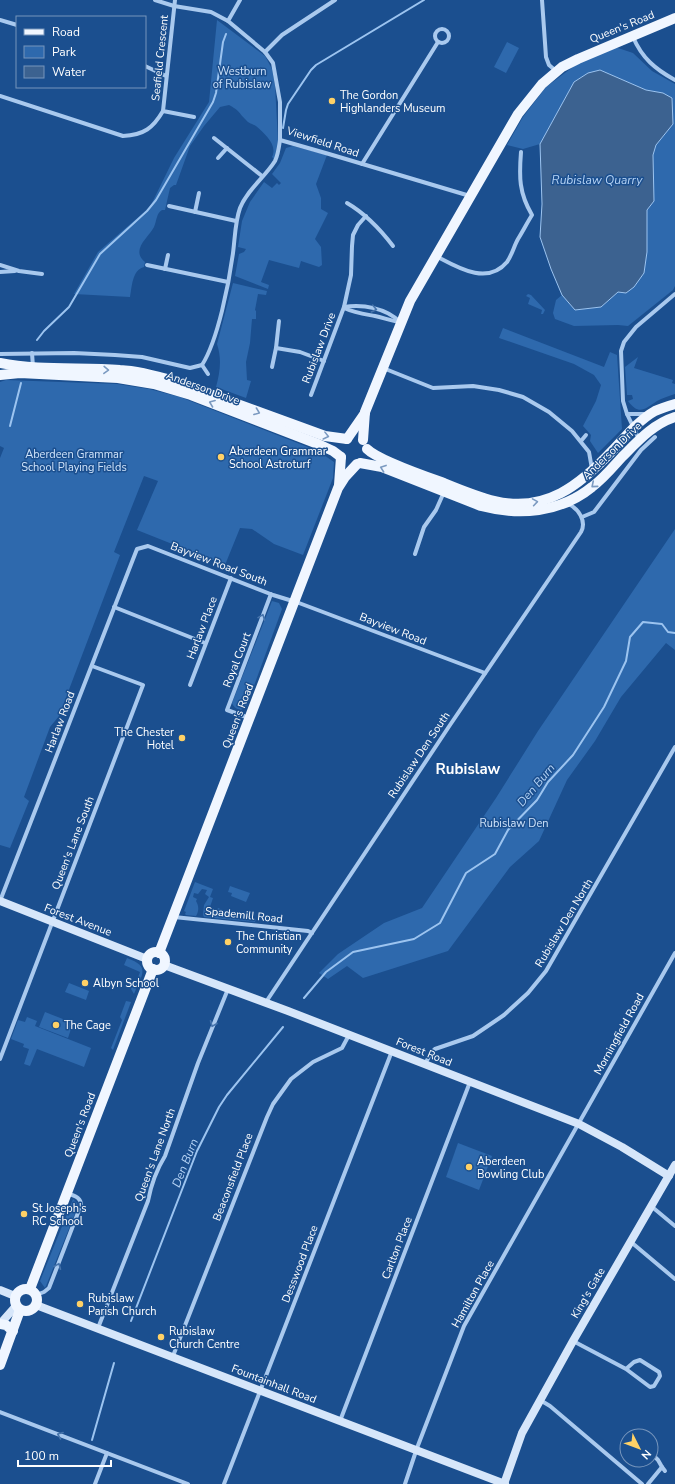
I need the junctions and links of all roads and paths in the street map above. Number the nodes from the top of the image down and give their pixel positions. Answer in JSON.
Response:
{"nodes":[{"id":1,"x":156,"y":0,"type":"edge"},
{"id":2,"x":175,"y":0,"type":"edge"},
{"id":3,"x":240,"y":0,"type":"edge"},
{"id":4,"x":335,"y":0,"type":"edge"},
{"id":5,"x":542,"y":0,"type":"edge"},
{"id":6,"x":174,"y":6,"type":"junction"},
{"id":7,"x":675,"y":18,"type":"edge"},
{"id":8,"x":0,"y":20,"type":"edge"},
{"id":9,"x":228,"y":21,"type":"junction"},
{"id":10,"x":16,"y":25,"type":"edge"},
{"id":11,"x":632,"y":36,"type":"junction"},
{"id":12,"x":438,"y":42,"type":"dead end"},
{"id":13,"x":265,"y":52,"type":"junction"},
{"id":14,"x":146,"y":66,"type":"edge"},
{"id":15,"x":556,"y":72,"type":"junction"},
{"id":16,"x":166,"y":76,"type":"junction"},
{"id":17,"x":675,"y":80,"type":"edge"},
{"id":18,"x":0,"y":96,"type":"edge"},
{"id":19,"x":163,"y":110,"type":"junction"},
{"id":20,"x":194,"y":117,"type":"dead end"},
{"id":21,"x":214,"y":138,"type":"dead end"},
{"id":22,"x":280,"y":140,"type":"junction"},
{"id":23,"x":227,"y":148,"type":"junction"},
{"id":24,"x":521,"y":152,"type":"dead end"},
{"id":25,"x":218,"y":158,"type":"dead end"},
{"id":26,"x":362,"y":164,"type":"junction"},
{"id":27,"x":262,"y":176,"type":"junction"},
{"id":28,"x":199,"y":193,"type":"dead end"},
{"id":29,"x":470,"y":197,"type":"junction"},
{"id":30,"x":347,"y":203,"type":"dead end"},
{"id":31,"x":169,"y":206,"type":"dead end"},
{"id":32,"x":195,"y":212,"type":"junction"},
{"id":33,"x":366,"y":216,"type":"junction"},
{"id":34,"x":236,"y":221,"type":"junction"},
{"id":35,"x":393,"y":246,"type":"dead end"},
{"id":36,"x":168,"y":255,"type":"dead end"},
{"id":37,"x":436,"y":256,"type":"junction"},
{"id":38,"x":0,"y":265,"type":"edge"},
{"id":39,"x":147,"y":265,"type":"dead end"},
{"id":40,"x":165,"y":269,"type":"junction"},
{"id":41,"x":19,"y":271,"type":"junction"},
{"id":42,"x":0,"y":272,"type":"edge"},
{"id":43,"x":42,"y":274,"type":"dead end"},
{"id":44,"x":228,"y":282,"type":"junction"},
{"id":45,"x":675,"y":294,"type":"edge"},
{"id":46,"x":344,"y":308,"type":"junction"},
{"id":47,"x":279,"y":321,"type":"dead end"},
{"id":48,"x":400,"y":322,"type":"junction"},
{"id":49,"x":276,"y":348,"type":"junction"},
{"id":50,"x":32,"y":353,"type":"junction"},
{"id":51,"x":0,"y":354,"type":"edge"},
{"id":52,"x":324,"y":361,"type":"junction"},
{"id":53,"x":0,"y":363,"type":"edge"},
{"id":54,"x":202,"y":365,"type":"junction"},
{"id":55,"x":33,"y":367,"type":"junction"},
{"id":56,"x":272,"y":367,"type":"dead end"},
{"id":57,"x":383,"y":368,"type":"junction"},
{"id":58,"x":208,"y":374,"type":"dead end"},
{"id":59,"x":0,"y":375,"type":"edge"},
{"id":60,"x":311,"y":395,"type":"dead end"},
{"id":61,"x":675,"y":404,"type":"edge"},
{"id":62,"x":675,"y":410,"type":"edge"},
{"id":63,"x":365,"y":412,"type":"junction"},
{"id":64,"x":627,"y":414,"type":"junction"},
{"id":65,"x":649,"y":414,"type":"junction"},
{"id":66,"x":675,"y":417,"type":"edge"},
{"id":67,"x":633,"y":428,"type":"junction"},
{"id":68,"x":586,"y":435,"type":"dead end"},
{"id":69,"x":656,"y":437,"type":"dead end"},
{"id":70,"x":347,"y":439,"type":"junction"},
{"id":71,"x":639,"y":440,"type":"junction"},
{"id":72,"x":581,"y":441,"type":"junction"},
{"id":73,"x":365,"y":444,"type":"junction"},
{"id":74,"x":341,"y":457,"type":"junction"},
{"id":75,"x":358,"y":464,"type":"junction"},
{"id":76,"x":592,"y":471,"type":"junction"},
{"id":77,"x":338,"y":487,"type":"junction"},
{"id":78,"x":444,"y":492,"type":"junction"},
{"id":79,"x":565,"y":503,"type":"junction"},
{"id":80,"x":582,"y":517,"type":"junction"},
{"id":81,"x":137,"y":549,"type":"joint"},
{"id":82,"x":415,"y":554,"type":"dead end"},
{"id":83,"x":231,"y":578,"type":"junction"},
{"id":84,"x":271,"y":594,"type":"junction"},
{"id":85,"x":294,"y":602,"type":"junction"},
{"id":86,"x":114,"y":607,"type":"junction"},
{"id":87,"x":205,"y":643,"type":"junction"},
{"id":88,"x":92,"y":666,"type":"junction"},
{"id":89,"x":485,"y":673,"type":"junction"},
{"id":90,"x":190,"y":685,"type":"dead end"},
{"id":91,"x":250,"y":718,"type":"junction"},
{"id":92,"x":675,"y":747,"type":"edge"},
{"id":93,"x":0,"y":902,"type":"edge"},
{"id":94,"x":173,"y":917,"type":"junction"},
{"id":95,"x":52,"y":921,"type":"junction"},
{"id":96,"x":312,"y":933,"type":"junction"},
{"id":97,"x":159,"y":953,"type":"junction"},
{"id":98,"x":675,"y":953,"type":"edge"},
{"id":99,"x":148,"y":959,"type":"junction"},
{"id":100,"x":164,"y":965,"type":"junction"},
{"id":101,"x":153,"y":970,"type":"junction"},
{"id":102,"x":228,"y":988,"type":"junction"},
{"id":103,"x":266,"y":1002,"type":"junction"},
{"id":104,"x":349,"y":1035,"type":"junction"},
{"id":105,"x":392,"y":1051,"type":"junction"},
{"id":106,"x":0,"y":1059,"type":"edge"},
{"id":107,"x":425,"y":1064,"type":"junction"},
{"id":108,"x":470,"y":1082,"type":"junction"},
{"id":109,"x":579,"y":1124,"type":"junction"},
{"id":110,"x":675,"y":1166,"type":"edge"},
{"id":111,"x":669,"y":1176,"type":"junction"},
{"id":112,"x":67,"y":1193,"type":"junction"},
{"id":113,"x":651,"y":1206,"type":"junction"},
{"id":114,"x":675,"y":1226,"type":"edge"},
{"id":115,"x":630,"y":1242,"type":"junction"},
{"id":116,"x":675,"y":1279,"type":"edge"},
{"id":117,"x":0,"y":1290,"type":"edge"},
{"id":118,"x":34,"y":1296,"type":"junction"},
{"id":119,"x":17,"y":1304,"type":"junction"},
{"id":120,"x":0,"y":1324,"type":"edge"},
{"id":121,"x":98,"y":1328,"type":"junction"},
{"id":122,"x":13,"y":1331,"type":"junction"},
{"id":123,"x":573,"y":1341,"type":"junction"},
{"id":124,"x":173,"y":1356,"type":"junction"},
{"id":125,"x":0,"y":1365,"type":"edge"},
{"id":126,"x":626,"y":1369,"type":"junction"},
{"id":127,"x":261,"y":1390,"type":"junction"},
{"id":128,"x":540,"y":1400,"type":"junction"},
{"id":129,"x":0,"y":1412,"type":"edge"},
{"id":130,"x":340,"y":1420,"type":"junction"},
{"id":131,"x":416,"y":1450,"type":"junction"},
{"id":132,"x":107,"y":1453,"type":"junction"},
{"id":133,"x":659,"y":1462,"type":"edge"},
{"id":134,"x":639,"y":1483,"type":"edge"},
{"id":135,"x":95,"y":1484,"type":"edge"},
{"id":136,"x":188,"y":1484,"type":"edge"},
{"id":137,"x":224,"y":1484,"type":"edge"},
{"id":138,"x":405,"y":1484,"type":"edge"},
{"id":139,"x":505,"y":1484,"type":"edge"},
{"id":140,"x":648,"y":1484,"type":"edge"}],
"edges":[{"from":1,"to":6,"type":"street","name":"Viewfield Road"},
{"from":2,"to":6,"type":"street","name":"Seafield Crescent"},
{"from":3,"to":9,"type":"street"},
{"from":4,"to":13,"type":"street"},
{"from":5,"to":15,"type":"street"},
{"from":6,"to":9,"type":"street","name":"Viewfield Road"},
{"from":6,"to":16,"type":"street","name":"Seafield Crescent"},
{"from":7,"to":11,"type":"main road","name":"Queen's Road"},
{"from":8,"to":10,"type":"street"},
{"from":9,"to":13,"type":"street","name":"Viewfield Road"},
{"from":11,"to":15,"type":"main road","name":"Queen's Road"},
{"from":11,"to":17,"type":"street"},
{"from":12,"to":26,"type":"street"},
{"from":13,"to":22,"type":"street","name":"Viewfield Road"},
{"from":14,"to":16,"type":"street"},
{"from":15,"to":29,"type":"main road","name":"Queen's Road"},
{"from":16,"to":19,"type":"street","name":"Seafield Crescent"},
{"from":18,"to":19,"type":"street"},
{"from":19,"to":20,"type":"street","name":"Seafield Crescent"},
{"from":21,"to":23,"type":"street"},
{"from":22,"to":26,"type":"street","name":"Viewfield Road"},
{"from":22,"to":27,"type":"street"},
{"from":23,"to":25,"type":"street"},
{"from":23,"to":27,"type":"street"},
{"from":24,"to":37,"type":"street"},
{"from":26,"to":29,"type":"street","name":"Viewfield Road"},
{"from":27,"to":34,"type":"street"},
{"from":28,"to":32,"type":"street"},
{"from":29,"to":37,"type":"main road","name":"Queen's Road"},
{"from":30,"to":33,"type":"street"},
{"from":31,"to":32,"type":"street"},
{"from":32,"to":34,"type":"street"},
{"from":33,"to":35,"type":"street"},
{"from":33,"to":46,"type":"street","name":"Rubislaw Drive"},
{"from":34,"to":44,"type":"street"},
{"from":36,"to":40,"type":"street"},
{"from":37,"to":48,"type":"main road","name":"Queen's Road"},
{"from":38,"to":41,"type":"street"},
{"from":39,"to":40,"type":"street"},
{"from":40,"to":44,"type":"street"},
{"from":41,"to":42,"type":"street"},
{"from":41,"to":43,"type":"street"},
{"from":44,"to":54,"type":"street"},
{"from":45,"to":64,"type":"street"},
{"from":46,"to":48,"type":"street"},
{"from":46,"to":48,"type":"street","one_way":true},
{"from":46,"to":52,"type":"street","name":"Rubislaw Drive"},
{"from":47,"to":49,"type":"street"},
{"from":48,"to":57,"type":"main road","name":"Queen's Road"},
{"from":49,"to":52,"type":"street"},
{"from":49,"to":56,"type":"street"},
{"from":50,"to":51,"type":"street","name":"Anderson Drive"},
{"from":50,"to":54,"type":"street","name":"Anderson Drive"},
{"from":50,"to":55,"type":"street"},
{"from":52,"to":60,"type":"street","name":"Rubislaw Drive"},
{"from":53,"to":55,"type":"main road","name":"Anderson Drive"},
{"from":54,"to":58,"type":"street"},
{"from":55,"to":70,"type":"main road","name":"Anderson Drive","one_way":true},
{"from":57,"to":63,"type":"main road","name":"Queen's Road"},
{"from":57,"to":72,"type":"street"},
{"from":74,"to":59,"type":"main road","name":"Anderson Drive","one_way":true},
{"from":61,"to":65,"type":"main road","name":"Anderson Drive"},
{"from":62,"to":67,"type":"main road","name":"Anderson Drive"},
{"from":63,"to":70,"type":"main road"},
{"from":63,"to":73,"type":"main road"},
{"from":64,"to":65,"type":"street"},
{"from":64,"to":67,"type":"street"},
{"from":65,"to":67,"type":"main road","name":"Anderson Drive"},
{"from":66,"to":71,"type":"main road","name":"Anderson Drive"},
{"from":67,"to":71,"type":"street"},
{"from":67,"to":76,"type":"main road","name":"Anderson Drive"},
{"from":68,"to":72,"type":"street"},
{"from":69,"to":80,"type":"street"},
{"from":70,"to":73,"type":"main road"},
{"from":70,"to":74,"type":"main road"},
{"from":71,"to":79,"type":"main road","name":"Anderson Drive","one_way":true},
{"from":72,"to":76,"type":"street"},
{"from":73,"to":75,"type":"main road"},
{"from":73,"to":76,"type":"main road","name":"Anderson Drive","one_way":true},
{"from":74,"to":75,"type":"main road"},
{"from":74,"to":77,"type":"main road","name":"Queen's Road"},
{"from":75,"to":77,"type":"main road","name":"Queen's Road"},
{"from":78,"to":75,"type":"main road","name":"Anderson Drive","one_way":true},
{"from":77,"to":85,"type":"main road","name":"Queen's Road"},
{"from":78,"to":79,"type":"main road","name":"Anderson Drive"},
{"from":78,"to":82,"type":"street"},
{"from":79,"to":80,"type":"street"},
{"from":80,"to":89,"type":"street","name":"Rubislaw Den South"},
{"from":81,"to":83,"type":"street","name":"Bayview Road South"},
{"from":81,"to":86,"type":"street","name":"Harlaw Road"},
{"from":83,"to":84,"type":"street","name":"Bayview Road South"},
{"from":83,"to":87,"type":"street","name":"Harlaw Place"},
{"from":84,"to":85,"type":"street","name":"Bayview Road South"},
{"from":91,"to":84,"type":"street","name":"Royal Court","one_way":true},
{"from":85,"to":89,"type":"street","name":"Bayview Road"},
{"from":85,"to":91,"type":"main road","name":"Queen's Road"},
{"from":86,"to":87,"type":"street"},
{"from":86,"to":88,"type":"street","name":"Harlaw Road"},
{"from":87,"to":90,"type":"street","name":"Harlaw Place"},
{"from":88,"to":93,"type":"street","name":"Harlaw Road"},
{"from":88,"to":95,"type":"street","name":"Queen's Lane South"},
{"from":89,"to":96,"type":"street","name":"Rubislaw Den South"},
{"from":91,"to":94,"type":"main road","name":"Queen's Road"},
{"from":92,"to":107,"type":"street","name":"Rubislaw Den North"},
{"from":93,"to":95,"type":"street","name":"Forest Avenue"},
{"from":94,"to":96,"type":"street","name":"Spademill Road"},
{"from":94,"to":97,"type":"main road","name":"Queen's Road"},
{"from":95,"to":99,"type":"street","name":"Forest Avenue"},
{"from":95,"to":106,"type":"street","name":"Queen's Lane South"},
{"from":96,"to":103,"type":"street","name":"Rubislaw Den South"},
{"from":97,"to":99,"type":"main road"},
{"from":97,"to":100,"type":"main road"},
{"from":98,"to":109,"type":"street","name":"Morningfield Road"},
{"from":99,"to":101,"type":"main road"},
{"from":100,"to":101,"type":"main road"},
{"from":100,"to":102,"type":"street","name":"Forest Road"},
{"from":101,"to":112,"type":"main road","name":"Queen's Road"},
{"from":102,"to":103,"type":"street","name":"Forest Road"},
{"from":102,"to":121,"type":"street","name":"Queen's Lane North","one_way":true},
{"from":103,"to":104,"type":"street","name":"Forest Road"},
{"from":104,"to":105,"type":"street","name":"Forest Road"},
{"from":104,"to":124,"type":"street","name":"Beaconsfield Place"},
{"from":105,"to":107,"type":"street","name":"Forest Road"},
{"from":105,"to":127,"type":"street","name":"Desswood Place"},
{"from":107,"to":108,"type":"street","name":"Forest Road"},
{"from":108,"to":109,"type":"street","name":"Forest Road"},
{"from":108,"to":130,"type":"street","name":"Carlton Place"},
{"from":109,"to":111,"type":"street","name":"Forest Road"},
{"from":109,"to":131,"type":"street","name":"Hamilton Place"},
{"from":110,"to":111,"type":"street","name":"King's Gate"},
{"from":111,"to":113,"type":"street","name":"King's Gate"},
{"from":112,"to":118,"type":"main road","name":"Queen's Road"},
{"from":118,"to":112,"type":"street","one_way":true},
{"from":113,"to":114,"type":"street"},
{"from":113,"to":115,"type":"street","name":"King's Gate"},
{"from":115,"to":116,"type":"street"},
{"from":115,"to":123,"type":"street","name":"King's Gate"},
{"from":117,"to":119,"type":"street"},
{"from":118,"to":119,"type":"main road"},
{"from":118,"to":119,"type":"main road"},
{"from":118,"to":121,"type":"street","name":"Fountainhall Road"},
{"from":119,"to":120,"type":"street"},
{"from":119,"to":122,"type":"main road"},
{"from":120,"to":122,"type":"main road"},
{"from":121,"to":124,"type":"street","name":"Fountainhall Road"},
{"from":122,"to":125,"type":"main road"},
{"from":123,"to":126,"type":"street"},
{"from":123,"to":128,"type":"street","name":"King's Gate"},
{"from":124,"to":127,"type":"street","name":"Fountainhall Road"},
{"from":126,"to":126,"type":"street"},
{"from":127,"to":130,"type":"street","name":"Fountainhall Road"},
{"from":127,"to":137,"type":"street","name":"Desswood Place"},
{"from":128,"to":134,"type":"street"},
{"from":128,"to":139,"type":"street","name":"King's Gate"},
{"from":132,"to":129,"type":"street","one_way":true},
{"from":130,"to":131,"type":"street","name":"Fountainhall Road"},
{"from":131,"to":138,"type":"street","name":"Hamilton Place"},
{"from":131,"to":139,"type":"street","name":"Fountainhall Road"},
{"from":132,"to":135,"type":"street"},
{"from":132,"to":136,"type":"street"},
{"from":133,"to":140,"type":"street"}]}
